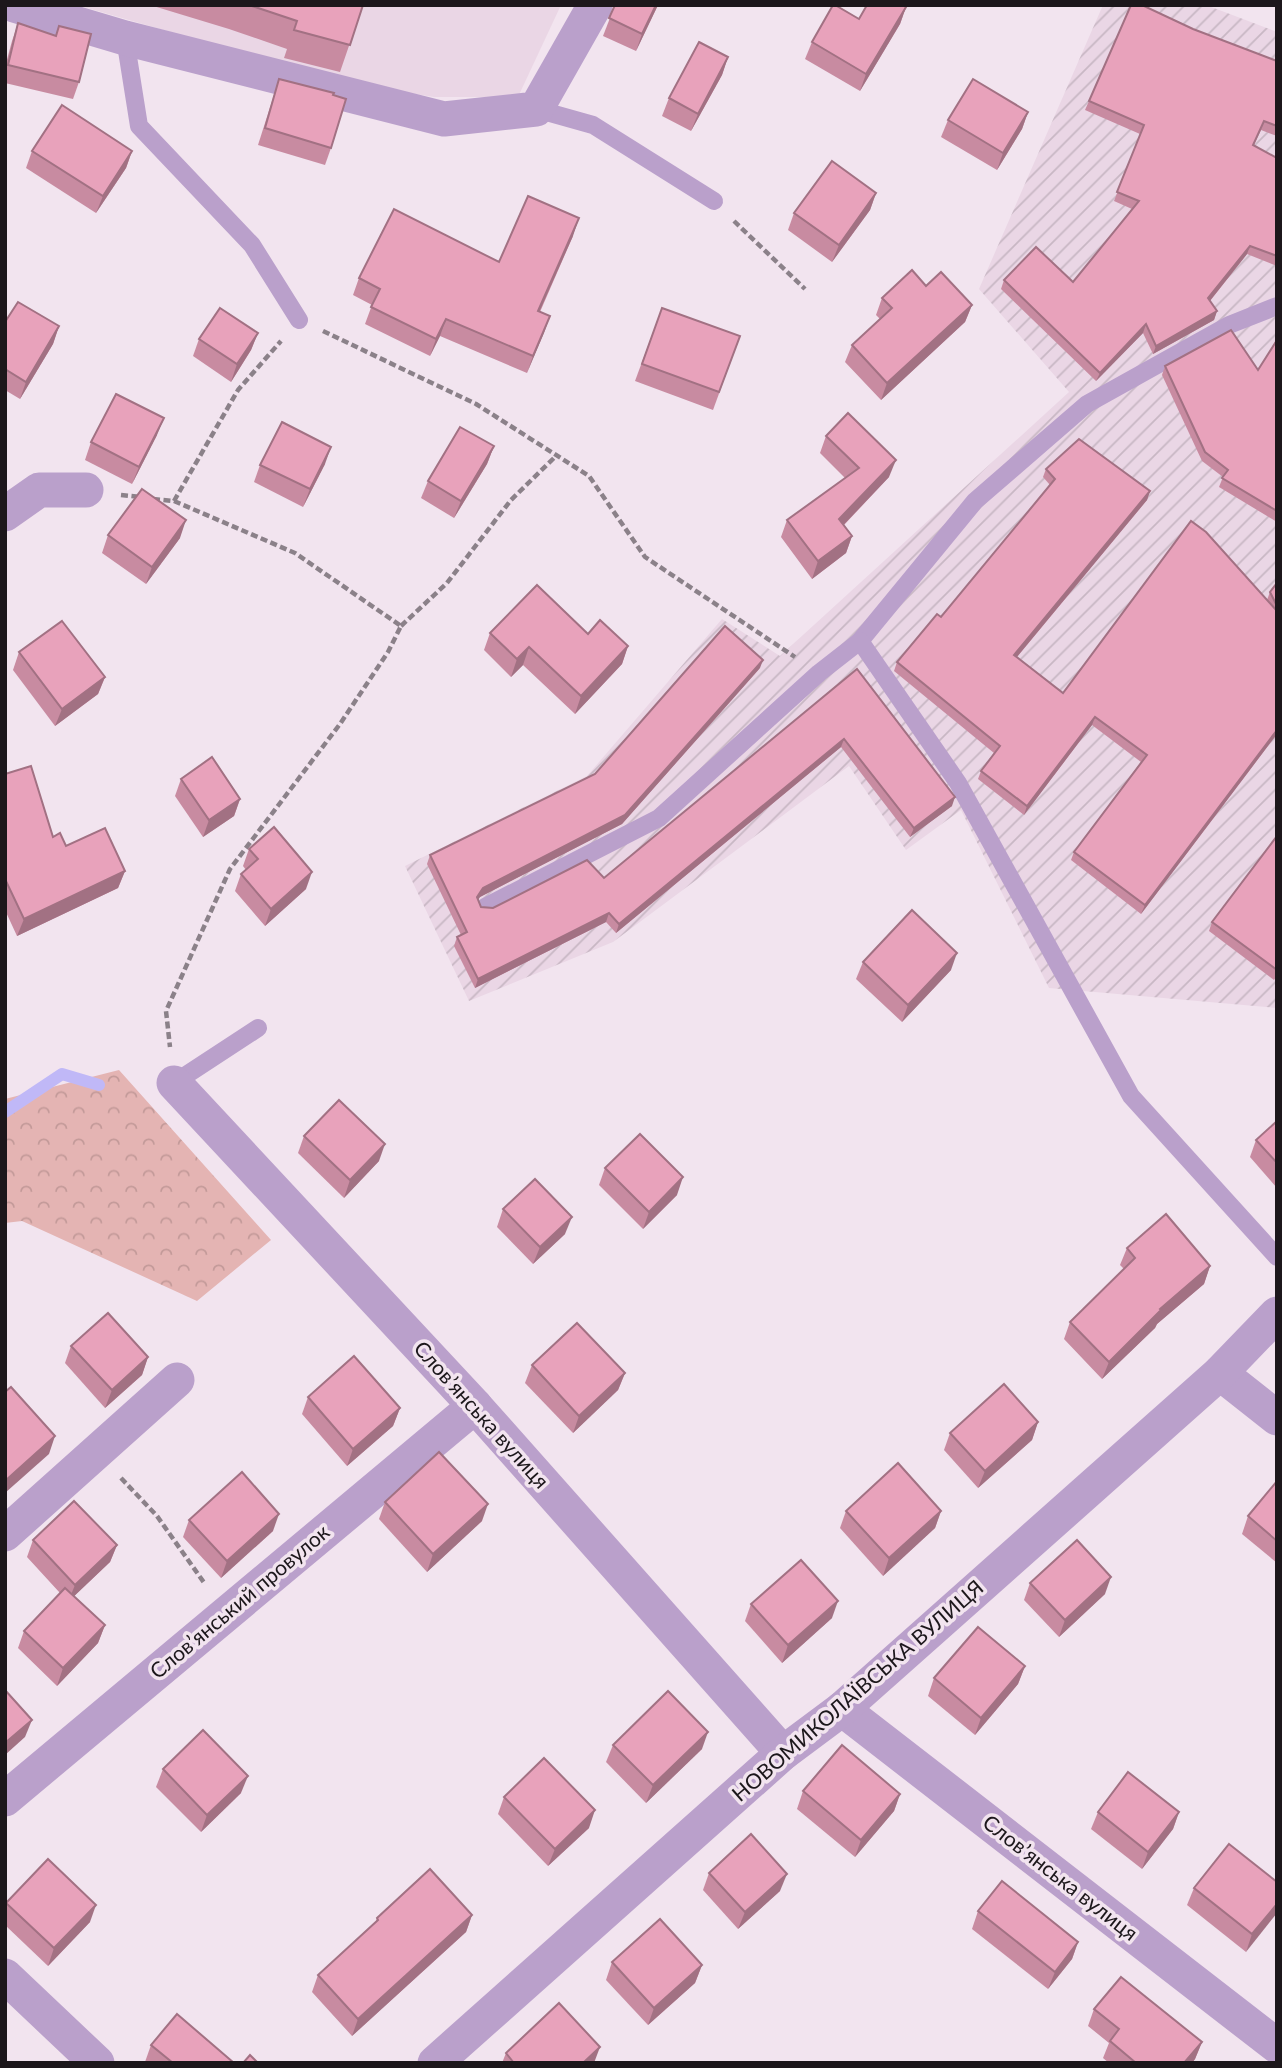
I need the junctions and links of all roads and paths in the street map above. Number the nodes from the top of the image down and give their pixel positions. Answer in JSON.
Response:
{"nodes":[{"id":1,"x":14,"y":5,"type":"edge"},
{"id":2,"x":595,"y":5,"type":"edge"},
{"id":3,"x":125,"y":38,"type":"junction"},
{"id":4,"x":536,"y":109,"type":"junction"},
{"id":5,"x":714,"y":201,"type":"joint"},
{"id":6,"x":806,"y":289,"type":"dead end"},
{"id":7,"x":1277,"y":306,"type":"edge"},
{"id":8,"x":299,"y":320,"type":"junction"},
{"id":9,"x":556,"y":455,"type":"junction"},
{"id":10,"x":86,"y":490,"type":"joint"},
{"id":11,"x":174,"y":501,"type":"junction"},
{"id":12,"x":5,"y":514,"type":"edge"},
{"id":13,"x":401,"y":626,"type":"junction"},
{"id":14,"x":860,"y":641,"type":"junction"},
{"id":15,"x":819,"y":673,"type":"junction"},
{"id":16,"x":485,"y":907,"type":"edge"},
{"id":17,"x":258,"y":1028,"type":"dead end"},
{"id":18,"x":174,"y":1083,"type":"junction"},
{"id":19,"x":1277,"y":1257,"type":"edge"},
{"id":20,"x":1277,"y":1314,"type":"edge"},
{"id":21,"x":1220,"y":1373,"type":"junction"},
{"id":22,"x":177,"y":1380,"type":"dead end"},
{"id":23,"x":475,"y":1406,"type":"junction"},
{"id":24,"x":1277,"y":1418,"type":"edge"},
{"id":25,"x":97,"y":1452,"type":"junction"},
{"id":26,"x":5,"y":1534,"type":"edge"},
{"id":27,"x":226,"y":1614,"type":"junction"},
{"id":28,"x":842,"y":1709,"type":"junction"},
{"id":29,"x":783,"y":1753,"type":"junction"},
{"id":30,"x":5,"y":1798,"type":"edge"},
{"id":31,"x":5,"y":1976,"type":"edge"},
{"id":32,"x":1277,"y":2046,"type":"edge"},
{"id":33,"x":97,"y":2063,"type":"edge"},
{"id":34,"x":435,"y":2063,"type":"edge"}],
"edges":[{"from":1,"to":3,"type":"street"},
{"from":2,"to":4,"type":"street"},
{"from":3,"to":4,"type":"street"},
{"from":3,"to":8,"type":"lane"},
{"from":4,"to":5,"type":"lane"},
{"from":5,"to":6,"type":"path"},
{"from":7,"to":14,"type":"lane"},
{"from":8,"to":9,"type":"path"},
{"from":8,"to":11,"type":"path"},
{"from":9,"to":13,"type":"path"},
{"from":9,"to":15,"type":"path"},
{"from":10,"to":11,"type":"path"},
{"from":10,"to":12,"type":"street"},
{"from":11,"to":13,"type":"path"},
{"from":13,"to":18,"type":"path"},
{"from":14,"to":15,"type":"lane"},
{"from":14,"to":19,"type":"lane"},
{"from":15,"to":16,"type":"lane"},
{"from":17,"to":18,"type":"lane"},
{"from":18,"to":23,"type":"street","name":"Словʼянська вулиця"},
{"from":20,"to":21,"type":"street","name":"НОВОМИКОЛАЇВСЬКА ВУЛИЦЯ"},
{"from":21,"to":24,"type":"street"},
{"from":21,"to":28,"type":"street","name":"НОВОМИКОЛАЇВСЬКА ВУЛИЦЯ"},
{"from":22,"to":25,"type":"street"},
{"from":23,"to":27,"type":"street","name":"Словʼянський провулок"},
{"from":23,"to":29,"type":"street","name":"Словʼянська вулиця"},
{"from":25,"to":26,"type":"street"},
{"from":25,"to":27,"type":"path"},
{"from":27,"to":30,"type":"street","name":"Словʼянський провулок"},
{"from":28,"to":29,"type":"street","name":"НОВОМИКОЛАЇВСЬКА ВУЛИЦЯ"},
{"from":28,"to":32,"type":"street","name":"Словʼянська вулиця"},
{"from":29,"to":34,"type":"street","name":"НОВОМИКОЛАЇВСЬКА ВУЛИЦЯ"},
{"from":31,"to":33,"type":"street"}]}
